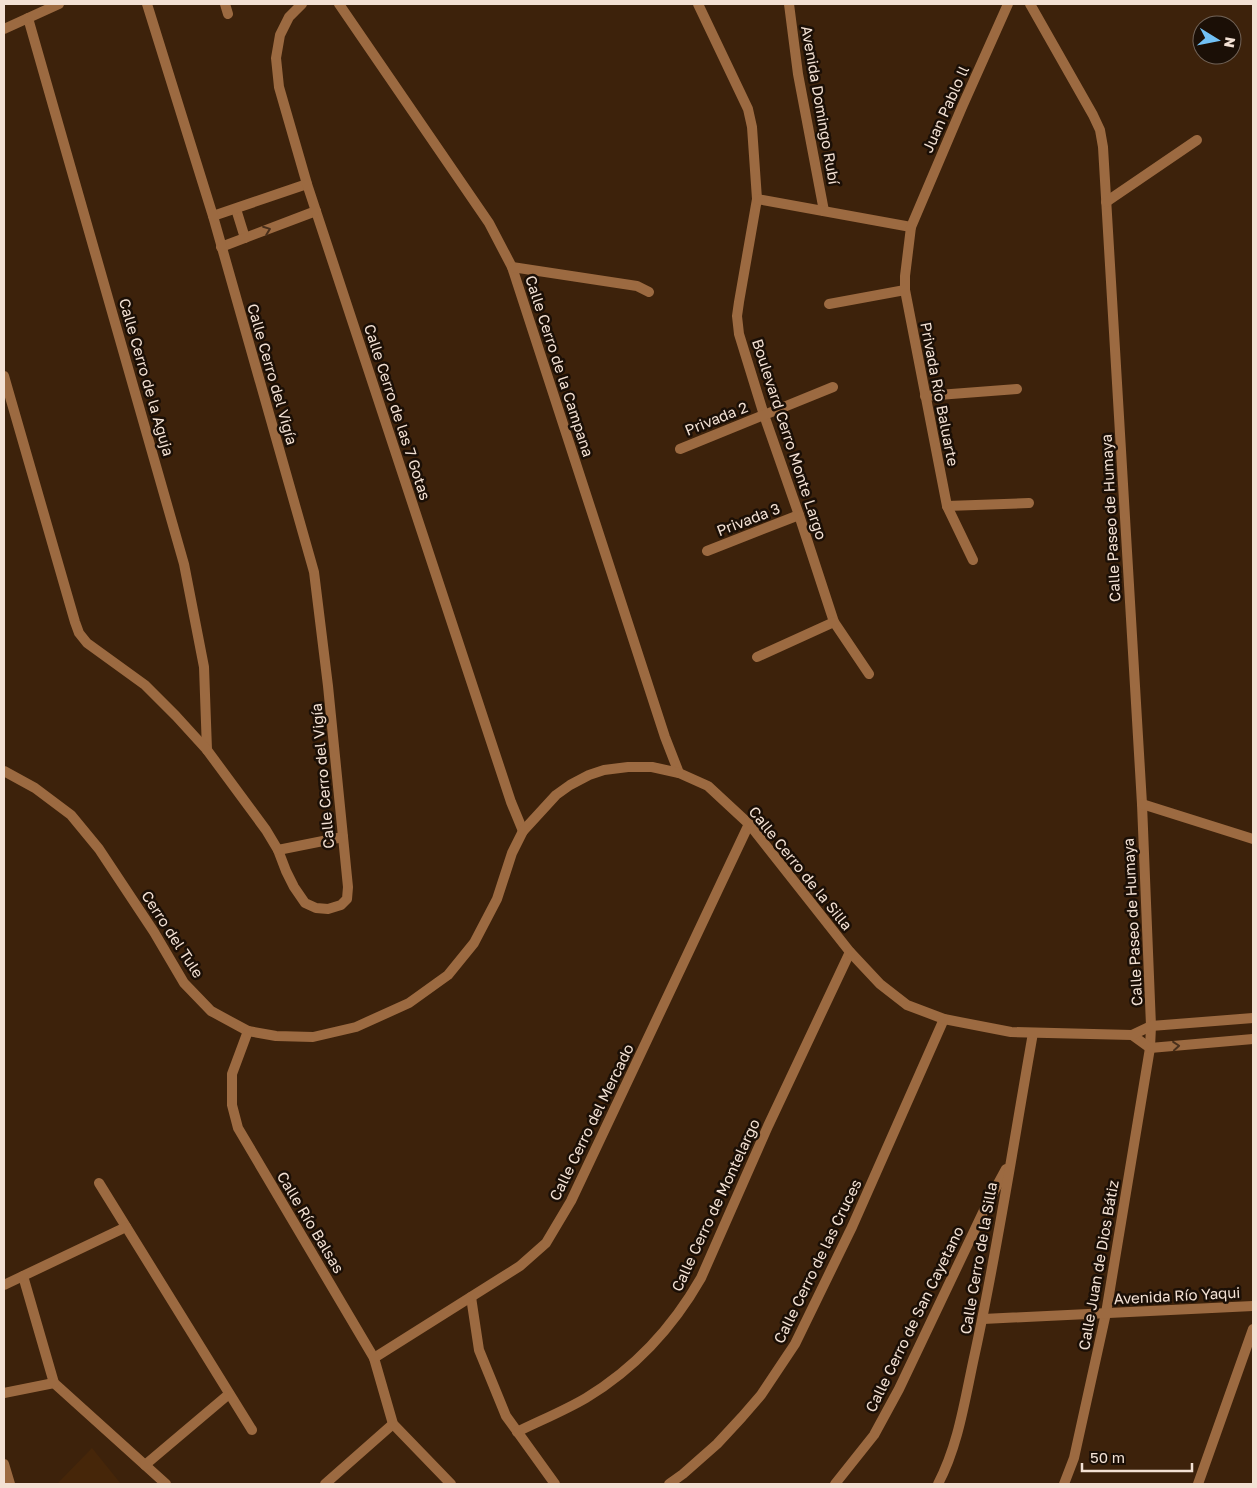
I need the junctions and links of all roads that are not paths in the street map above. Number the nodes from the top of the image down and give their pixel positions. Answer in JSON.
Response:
{"nodes":[{"id":1,"x":59,"y":4,"type":"edge"},
{"id":2,"x":147,"y":4,"type":"edge"},
{"id":3,"x":302,"y":4,"type":"edge"},
{"id":4,"x":339,"y":4,"type":"edge"},
{"id":5,"x":698,"y":4,"type":"edge"},
{"id":6,"x":789,"y":4,"type":"edge"},
{"id":7,"x":1008,"y":4,"type":"edge"},
{"id":8,"x":1030,"y":4,"type":"edge"},
{"id":9,"x":28,"y":18,"type":"junction"},
{"id":10,"x":4,"y":29,"type":"edge"},
{"id":11,"x":1197,"y":140,"type":"dead end"},
{"id":12,"x":307,"y":184,"type":"junction"},
{"id":13,"x":757,"y":199,"type":"junction"},
{"id":14,"x":1106,"y":202,"type":"junction"},
{"id":15,"x":236,"y":209,"type":"junction"},
{"id":16,"x":316,"y":211,"type":"junction"},
{"id":17,"x":824,"y":211,"type":"junction"},
{"id":18,"x":213,"y":216,"type":"junction"},
{"id":19,"x":911,"y":227,"type":"junction"},
{"id":20,"x":245,"y":238,"type":"junction"},
{"id":21,"x":221,"y":247,"type":"junction"},
{"id":22,"x":512,"y":266,"type":"junction"},
{"id":23,"x":905,"y":290,"type":"junction"},
{"id":24,"x":649,"y":292,"type":"dead end"},
{"id":25,"x":829,"y":304,"type":"dead end"},
{"id":26,"x":4,"y":376,"type":"edge"},
{"id":27,"x":833,"y":388,"type":"dead end"},
{"id":28,"x":1017,"y":389,"type":"dead end"},
{"id":29,"x":925,"y":396,"type":"junction"},
{"id":30,"x":764,"y":415,"type":"junction"},
{"id":31,"x":680,"y":449,"type":"dead end"},
{"id":32,"x":1029,"y":503,"type":"dead end"},
{"id":33,"x":947,"y":506,"type":"junction"},
{"id":34,"x":799,"y":515,"type":"junction"},
{"id":35,"x":708,"y":551,"type":"dead end"},
{"id":36,"x":973,"y":560,"type":"dead end"},
{"id":37,"x":834,"y":622,"type":"junction"},
{"id":38,"x":757,"y":657,"type":"dead end"},
{"id":39,"x":869,"y":674,"type":"dead end"},
{"id":40,"x":207,"y":750,"type":"junction"},
{"id":41,"x":4,"y":771,"type":"edge"},
{"id":42,"x":679,"y":773,"type":"junction"},
{"id":43,"x":1142,"y":804,"type":"junction"},
{"id":44,"x":748,"y":824,"type":"junction"},
{"id":45,"x":523,"y":831,"type":"junction"},
{"id":46,"x":342,"y":837,"type":"junction"},
{"id":47,"x":1253,"y":840,"type":"edge"},
{"id":48,"x":278,"y":850,"type":"junction"},
{"id":49,"x":850,"y":952,"type":"junction"},
{"id":50,"x":1253,"y":1018,"type":"edge"},
{"id":51,"x":944,"y":1019,"type":"junction"},
{"id":52,"x":1152,"y":1026,"type":"junction"},
{"id":53,"x":248,"y":1031,"type":"junction"},
{"id":54,"x":1033,"y":1033,"type":"junction"},
{"id":55,"x":1132,"y":1035,"type":"junction"},
{"id":56,"x":1253,"y":1039,"type":"edge"},
{"id":57,"x":1150,"y":1048,"type":"junction"},
{"id":58,"x":1010,"y":1161,"type":"junction"},
{"id":59,"x":99,"y":1183,"type":"dead end"},
{"id":60,"x":126,"y":1227,"type":"junction"},
{"id":61,"x":23,"y":1276,"type":"junction"},
{"id":62,"x":4,"y":1285,"type":"edge"},
{"id":63,"x":471,"y":1297,"type":"junction"},
{"id":64,"x":1253,"y":1306,"type":"edge"},
{"id":65,"x":1106,"y":1313,"type":"junction"},
{"id":66,"x":982,"y":1319,"type":"junction"},
{"id":67,"x":1253,"y":1329,"type":"edge"},
{"id":68,"x":374,"y":1358,"type":"junction"},
{"id":69,"x":54,"y":1382,"type":"junction"},
{"id":70,"x":4,"y":1393,"type":"edge"},
{"id":71,"x":230,"y":1394,"type":"junction"},
{"id":72,"x":392,"y":1424,"type":"junction"},
{"id":73,"x":252,"y":1430,"type":"dead end"},
{"id":74,"x":517,"y":1432,"type":"junction"},
{"id":75,"x":4,"y":1464,"type":"edge"},
{"id":76,"x":145,"y":1465,"type":"junction"},
{"id":77,"x":10,"y":1484,"type":"edge"},
{"id":78,"x":166,"y":1484,"type":"edge"},
{"id":79,"x":325,"y":1484,"type":"edge"},
{"id":80,"x":451,"y":1484,"type":"edge"},
{"id":81,"x":554,"y":1484,"type":"edge"},
{"id":82,"x":669,"y":1484,"type":"edge"},
{"id":83,"x":835,"y":1484,"type":"edge"},
{"id":84,"x":938,"y":1484,"type":"edge"},
{"id":85,"x":1064,"y":1484,"type":"edge"},
{"id":86,"x":1198,"y":1484,"type":"edge"}],
"edges":[{"from":1,"to":9,"type":"street"},
{"from":2,"to":18,"type":"street","name":"Calle Cerro del Vigía"},
{"from":3,"to":12,"type":"street","name":"Calle Cerro de las 7 Gotas"},
{"from":4,"to":22,"type":"street","name":"Calle Cerro de la Campana"},
{"from":5,"to":13,"type":"street","name":"Boulevard Cerro Monte Largo"},
{"from":6,"to":17,"type":"street","name":"Avenida Domingo Rubí"},
{"from":7,"to":19,"type":"street","name":"Juan Pablo ll"},
{"from":8,"to":14,"type":"street","name":"Calle Paseo de Humaya"},
{"from":9,"to":10,"type":"street"},
{"from":9,"to":40,"type":"street","name":"Calle Cerro de la Aguja"},
{"from":11,"to":14,"type":"street"},
{"from":12,"to":15,"type":"street"},
{"from":12,"to":16,"type":"street","name":"Calle Cerro de las 7 Gotas"},
{"from":13,"to":17,"type":"street"},
{"from":13,"to":30,"type":"street","name":"Boulevard Cerro Monte Largo"},
{"from":14,"to":43,"type":"street","name":"Calle Paseo de Humaya"},
{"from":15,"to":18,"type":"street"},
{"from":15,"to":20,"type":"street"},
{"from":20,"to":16,"type":"street","one_way":true},
{"from":16,"to":45,"type":"street","name":"Calle Cerro de las 7 Gotas"},
{"from":17,"to":19,"type":"street"},
{"from":18,"to":21,"type":"street","name":"Calle Cerro del Vigía"},
{"from":19,"to":23,"type":"street","name":"Privada Río Baluarte"},
{"from":20,"to":21,"type":"street"},
{"from":21,"to":46,"type":"street","name":"Calle Cerro del Vigía"},
{"from":22,"to":24,"type":"street"},
{"from":22,"to":42,"type":"street","name":"Calle Cerro de la Campana"},
{"from":23,"to":25,"type":"street"},
{"from":23,"to":29,"type":"street","name":"Privada Río Baluarte"},
{"from":26,"to":40,"type":"street","name":"Calle Cerro del Vigía"},
{"from":27,"to":30,"type":"street","name":"Privada 2"},
{"from":28,"to":29,"type":"street"},
{"from":29,"to":33,"type":"street","name":"Privada Río Baluarte"},
{"from":30,"to":31,"type":"street","name":"Privada 2"},
{"from":30,"to":34,"type":"street","name":"Boulevard Cerro Monte Largo"},
{"from":32,"to":33,"type":"street"},
{"from":33,"to":36,"type":"street","name":"Privada Río Baluarte"},
{"from":34,"to":35,"type":"street","name":"Privada 3"},
{"from":34,"to":37,"type":"street","name":"Boulevard Cerro Monte Largo"},
{"from":37,"to":38,"type":"street"},
{"from":37,"to":39,"type":"street","name":"Boulevard Cerro Monte Largo"},
{"from":40,"to":48,"type":"street","name":"Calle Cerro del Vigía"},
{"from":41,"to":53,"type":"street","name":"Cerro del Tule"},
{"from":42,"to":44,"type":"street","name":"Calle Cerro de la Silla"},
{"from":42,"to":45,"type":"street","name":"Calle Cerro de la Silla"},
{"from":43,"to":47,"type":"street"},
{"from":43,"to":52,"type":"street","name":"Calle Paseo de Humaya"},
{"from":44,"to":49,"type":"street","name":"Calle Cerro de la Silla"},
{"from":44,"to":63,"type":"street","name":"Calle Cerro del Mercado"},
{"from":45,"to":53,"type":"street","name":"Cerro del Tule"},
{"from":46,"to":48,"type":"street"},
{"from":46,"to":48,"type":"street","name":"Calle Cerro del Vigía"},
{"from":49,"to":51,"type":"street","name":"Calle Cerro de la Silla"},
{"from":49,"to":74,"type":"street","name":"Calle Cerro de Montelargo"},
{"from":50,"to":52,"type":"street"},
{"from":51,"to":54,"type":"street","name":"Calle Cerro de la Silla"},
{"from":51,"to":82,"type":"street","name":"Calle Cerro de las Cruces"},
{"from":52,"to":55,"type":"street"},
{"from":52,"to":57,"type":"street","name":"Calle Paseo de Humaya"},
{"from":53,"to":68,"type":"street","name":"Calle Río Balsas"},
{"from":54,"to":55,"type":"street","name":"Calle Cerro de la Silla"},
{"from":54,"to":58,"type":"street","name":"Calle Cerro de la Silla"},
{"from":55,"to":57,"type":"street"},
{"from":57,"to":56,"type":"street","one_way":true},
{"from":57,"to":65,"type":"street","name":"Calle Juan de Dios Bátiz"},
{"from":58,"to":66,"type":"street","name":"Calle Cerro de la Silla"},
{"from":58,"to":83,"type":"street","name":"Calle Cerro de San Cayetano"},
{"from":59,"to":60,"type":"street"},
{"from":60,"to":61,"type":"street"},
{"from":60,"to":71,"type":"street"},
{"from":61,"to":62,"type":"street"},
{"from":61,"to":69,"type":"street"},
{"from":63,"to":68,"type":"street","name":"Calle Cerro del Mercado"},
{"from":63,"to":74,"type":"street"},
{"from":64,"to":65,"type":"street","name":"Avenida Río Yaqui"},
{"from":65,"to":66,"type":"street","name":"Avenida Río Yaqui"},
{"from":65,"to":85,"type":"street","name":"Calle Juan de Dios Bátiz"},
{"from":66,"to":84,"type":"street","name":"Calle Cerro de la Silla"},
{"from":67,"to":86,"type":"street"},
{"from":68,"to":72,"type":"street","name":"Calle Río Balsas"},
{"from":69,"to":70,"type":"street"},
{"from":69,"to":76,"type":"street"},
{"from":71,"to":73,"type":"street"},
{"from":71,"to":76,"type":"street"},
{"from":72,"to":79,"type":"street"},
{"from":72,"to":80,"type":"street"},
{"from":74,"to":81,"type":"street"},
{"from":75,"to":77,"type":"street"},
{"from":76,"to":78,"type":"street"}]}
